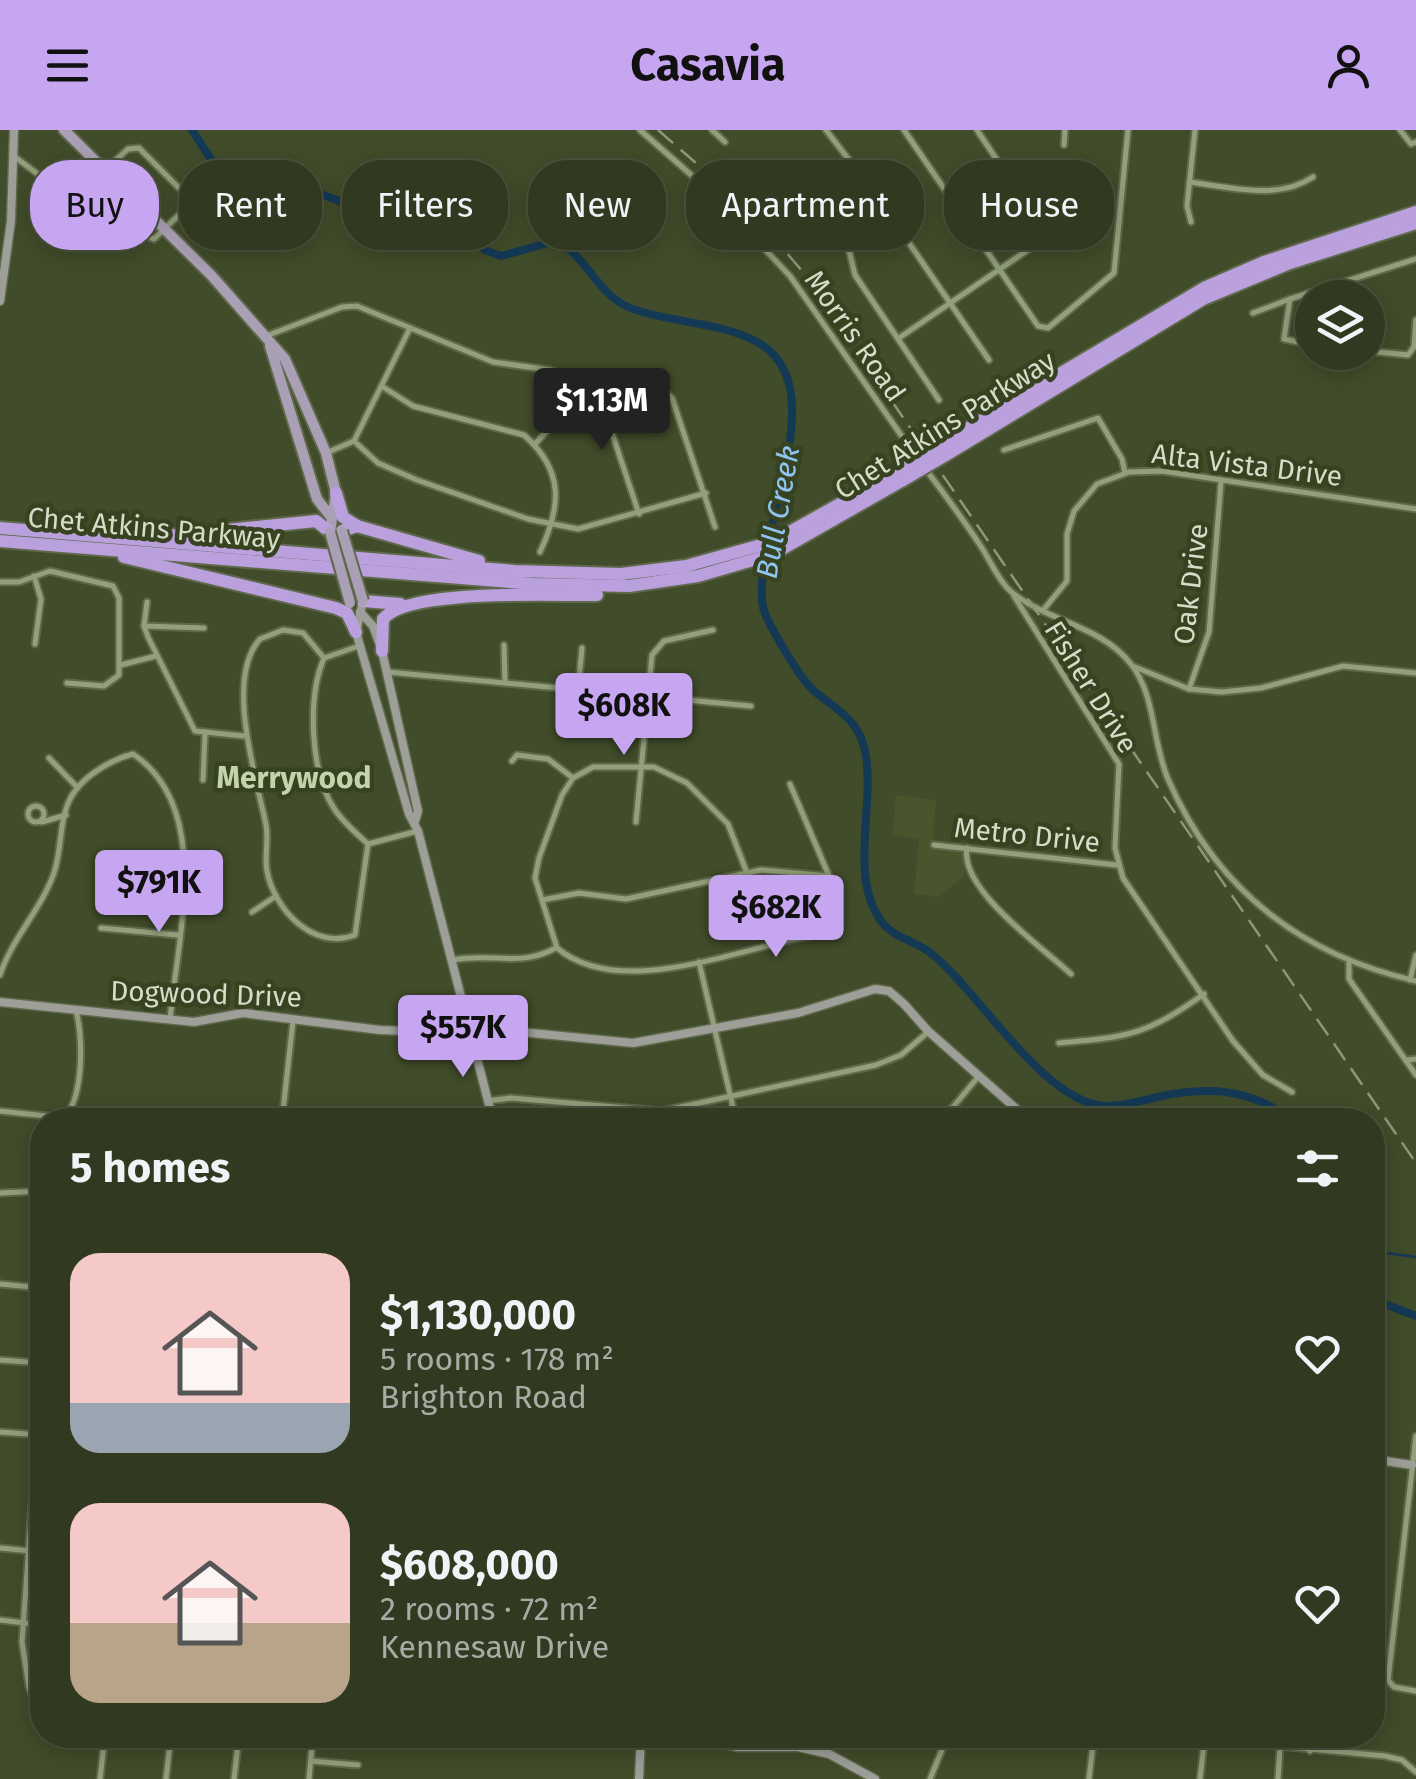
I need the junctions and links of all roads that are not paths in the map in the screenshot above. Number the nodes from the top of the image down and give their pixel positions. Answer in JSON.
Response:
{"nodes":[{"id":1,"x":14,"y":130,"type":"edge"},
{"id":2,"x":64,"y":130,"type":"edge"},
{"id":3,"x":640,"y":130,"type":"edge"},
{"id":4,"x":712,"y":130,"type":"edge"},
{"id":5,"x":826,"y":130,"type":"edge"},
{"id":6,"x":904,"y":130,"type":"edge"},
{"id":7,"x":977,"y":130,"type":"edge"},
{"id":8,"x":1065,"y":130,"type":"edge"},
{"id":9,"x":1128,"y":130,"type":"edge"},
{"id":10,"x":1196,"y":130,"type":"edge"},
{"id":11,"x":1400,"y":130,"type":"edge"},
{"id":12,"x":724,"y":142,"type":"dead end"},
{"id":13,"x":1416,"y":142,"type":"edge"},
{"id":14,"x":1064,"y":145,"type":"dead end"},
{"id":15,"x":15,"y":158,"type":"junction"},
{"id":16,"x":94,"y":160,"type":"edge"},
{"id":17,"x":115,"y":160,"type":"edge"},
{"id":18,"x":152,"y":160,"type":"edge"},
{"id":19,"x":849,"y":160,"type":"edge"},
{"id":20,"x":159,"y":167,"type":"edge"},
{"id":21,"x":1313,"y":178,"type":"dead end"},
{"id":22,"x":0,"y":181,"type":"edge"},
{"id":23,"x":1189,"y":182,"type":"junction"},
{"id":24,"x":14,"y":183,"type":"junction"},
{"id":25,"x":1416,"y":212,"type":"edge"},
{"id":26,"x":1191,"y":222,"type":"dead end"},
{"id":27,"x":1416,"y":223,"type":"edge"},
{"id":28,"x":159,"y":227,"type":"edge"},
{"id":29,"x":162,"y":230,"type":"junction"},
{"id":30,"x":852,"y":250,"type":"edge"},
{"id":31,"x":914,"y":250,"type":"edge"},
{"id":32,"x":1416,"y":260,"type":"edge"},
{"id":33,"x":1000,"y":268,"type":"junction"},
{"id":34,"x":1290,"y":298,"type":"junction"},
{"id":35,"x":0,"y":301,"type":"edge"},
{"id":36,"x":950,"y":303,"type":"junction"},
{"id":37,"x":1253,"y":313,"type":"dead end"},
{"id":38,"x":1416,"y":320,"type":"edge"},
{"id":39,"x":410,"y":328,"type":"junction"},
{"id":40,"x":899,"y":338,"type":"junction"},
{"id":41,"x":267,"y":341,"type":"junction"},
{"id":42,"x":1295,"y":342,"type":"edge"},
{"id":43,"x":1385,"y":353,"type":"edge"},
{"id":44,"x":990,"y":360,"type":"dead end"},
{"id":45,"x":588,"y":382,"type":"junction"},
{"id":46,"x":382,"y":387,"type":"junction"},
{"id":47,"x":939,"y":400,"type":"dead end"},
{"id":48,"x":354,"y":441,"type":"junction"},
{"id":49,"x":535,"y":444,"type":"junction"},
{"id":50,"x":945,"y":448,"type":"junction"},
{"id":51,"x":1004,"y":450,"type":"dead end"},
{"id":52,"x":326,"y":453,"type":"junction"},
{"id":53,"x":1125,"y":474,"type":"junction"},
{"id":54,"x":1221,"y":482,"type":"junction"},
{"id":55,"x":336,"y":493,"type":"junction"},
{"id":56,"x":706,"y":494,"type":"junction"},
{"id":57,"x":1416,"y":509,"type":"edge"},
{"id":58,"x":639,"y":514,"type":"junction"},
{"id":59,"x":331,"y":516,"type":"junction"},
{"id":60,"x":553,"y":525,"type":"junction"},
{"id":61,"x":357,"y":526,"type":"junction"},
{"id":62,"x":715,"y":527,"type":"dead end"},
{"id":63,"x":0,"y":528,"type":"edge"},
{"id":64,"x":336,"y":532,"type":"junction"},
{"id":65,"x":80,"y":534,"type":"junction"},
{"id":66,"x":800,"y":536,"type":"junction"},
{"id":67,"x":0,"y":541,"type":"edge"},
{"id":68,"x":88,"y":548,"type":"junction"},
{"id":69,"x":540,"y":552,"type":"dead end"},
{"id":70,"x":735,"y":564,"type":"junction"},
{"id":71,"x":515,"y":571,"type":"junction"},
{"id":72,"x":34,"y":576,"type":"junction"},
{"id":73,"x":0,"y":582,"type":"edge"},
{"id":74,"x":1012,"y":593,"type":"junction"},
{"id":75,"x":146,"y":602,"type":"dead end"},
{"id":76,"x":408,"y":604,"type":"junction"},
{"id":77,"x":358,"y":605,"type":"junction"},
{"id":78,"x":1044,"y":609,"type":"junction"},
{"id":79,"x":144,"y":626,"type":"junction"},
{"id":80,"x":204,"y":628,"type":"dead end"},
{"id":81,"x":713,"y":630,"type":"dead end"},
{"id":82,"x":358,"y":638,"type":"junction"},
{"id":83,"x":35,"y":644,"type":"dead end"},
{"id":84,"x":504,"y":644,"type":"dead end"},
{"id":85,"x":582,"y":648,"type":"dead end"},
{"id":86,"x":382,"y":651,"type":"junction"},
{"id":87,"x":156,"y":656,"type":"junction"},
{"id":88,"x":324,"y":658,"type":"junction"},
{"id":89,"x":121,"y":665,"type":"junction"},
{"id":90,"x":1132,"y":665,"type":"junction"},
{"id":91,"x":386,"y":672,"type":"junction"},
{"id":92,"x":1416,"y":672,"type":"edge"},
{"id":93,"x":68,"y":683,"type":"dead end"},
{"id":94,"x":505,"y":683,"type":"junction"},
{"id":95,"x":1189,"y":688,"type":"junction"},
{"id":96,"x":578,"y":690,"type":"junction"},
{"id":97,"x":647,"y":697,"type":"junction"},
{"id":98,"x":751,"y":706,"type":"dead end"},
{"id":99,"x":205,"y":734,"type":"junction"},
{"id":100,"x":244,"y":736,"type":"junction"},
{"id":101,"x":49,"y":758,"type":"dead end"},
{"id":102,"x":512,"y":761,"type":"dead end"},
{"id":103,"x":641,"y":768,"type":"junction"},
{"id":104,"x":573,"y":778,"type":"junction"},
{"id":105,"x":203,"y":780,"type":"dead end"},
{"id":106,"x":790,"y":784,"type":"dead end"},
{"id":107,"x":77,"y":787,"type":"junction"},
{"id":108,"x":66,"y":815,"type":"junction"},
{"id":109,"x":42,"y":822,"type":"dead end"},
{"id":110,"x":636,"y":822,"type":"dead end"},
{"id":111,"x":417,"y":826,"type":"junction"},
{"id":112,"x":368,"y":844,"type":"junction"},
{"id":113,"x":934,"y":845,"type":"dead end"},
{"id":114,"x":968,"y":848,"type":"junction"},
{"id":115,"x":1117,"y":865,"type":"junction"},
{"id":116,"x":747,"y":873,"type":"junction"},
{"id":117,"x":829,"y":876,"type":"junction"},
{"id":118,"x":276,"y":896,"type":"junction"},
{"id":119,"x":542,"y":900,"type":"junction"},
{"id":120,"x":252,"y":912,"type":"dead end"},
{"id":121,"x":101,"y":928,"type":"dead end"},
{"id":122,"x":177,"y":935,"type":"junction"},
{"id":123,"x":557,"y":948,"type":"junction"},
{"id":124,"x":1416,"y":954,"type":"edge"},
{"id":125,"x":453,"y":960,"type":"junction"},
{"id":126,"x":699,"y":962,"type":"junction"},
{"id":127,"x":1349,"y":963,"type":"junction"},
{"id":128,"x":1071,"y":974,"type":"dead end"},
{"id":129,"x":0,"y":975,"type":"edge"},
{"id":130,"x":1413,"y":980,"type":"edge"},
{"id":131,"x":1204,"y":994,"type":"junction"},
{"id":132,"x":0,"y":1002,"type":"edge"},
{"id":133,"x":76,"y":1010,"type":"junction"},
{"id":134,"x":294,"y":1018,"type":"junction"},
{"id":135,"x":170,"y":1020,"type":"junction"},
{"id":136,"x":470,"y":1030,"type":"junction"},
{"id":137,"x":714,"y":1031,"type":"junction"},
{"id":138,"x":928,"y":1032,"type":"junction"},
{"id":139,"x":1059,"y":1043,"type":"dead end"},
{"id":140,"x":1406,"y":1060,"type":"junction"},
{"id":141,"x":1416,"y":1060,"type":"edge"},
{"id":142,"x":1416,"y":1075,"type":"edge"},
{"id":143,"x":979,"y":1077,"type":"junction"},
{"id":144,"x":1292,"y":1092,"type":"dead end"},
{"id":145,"x":730,"y":1096,"type":"junction"},
{"id":146,"x":487,"y":1101,"type":"junction"},
{"id":147,"x":72,"y":1108,"type":"edge"},
{"id":148,"x":284,"y":1108,"type":"edge"},
{"id":149,"x":489,"y":1108,"type":"edge"},
{"id":150,"x":617,"y":1108,"type":"edge"},
{"id":151,"x":665,"y":1108,"type":"edge"},
{"id":152,"x":733,"y":1108,"type":"edge"},
{"id":153,"x":953,"y":1108,"type":"edge"},
{"id":154,"x":1015,"y":1108,"type":"edge"},
{"id":155,"x":0,"y":1110,"type":"edge"},
{"id":156,"x":30,"y":1114,"type":"edge"},
{"id":157,"x":30,"y":1192,"type":"edge"},
{"id":158,"x":0,"y":1193,"type":"edge"},
{"id":159,"x":0,"y":1284,"type":"edge"},
{"id":160,"x":30,"y":1287,"type":"edge"},
{"id":161,"x":0,"y":1360,"type":"edge"},
{"id":162,"x":30,"y":1362,"type":"edge"},
{"id":163,"x":0,"y":1432,"type":"edge"},
{"id":164,"x":30,"y":1434,"type":"edge"},
{"id":165,"x":1416,"y":1436,"type":"edge"},
{"id":166,"x":1385,"y":1460,"type":"edge"},
{"id":167,"x":1412,"y":1464,"type":"junction"},
{"id":168,"x":30,"y":1531,"type":"edge"},
{"id":169,"x":0,"y":1548,"type":"edge"},
{"id":170,"x":28,"y":1550,"type":"junction"},
{"id":171,"x":0,"y":1620,"type":"edge"},
{"id":172,"x":22,"y":1624,"type":"junction"},
{"id":173,"x":30,"y":1624,"type":"edge"},
{"id":174,"x":30,"y":1683,"type":"edge"},
{"id":175,"x":1416,"y":1691,"type":"edge"},
{"id":176,"x":104,"y":1748,"type":"edge"},
{"id":177,"x":170,"y":1748,"type":"edge"},
{"id":178,"x":238,"y":1748,"type":"edge"},
{"id":179,"x":312,"y":1748,"type":"edge"},
{"id":180,"x":641,"y":1748,"type":"edge"},
{"id":181,"x":802,"y":1748,"type":"edge"},
{"id":182,"x":943,"y":1748,"type":"edge"},
{"id":183,"x":1093,"y":1748,"type":"edge"},
{"id":184,"x":1203,"y":1748,"type":"edge"},
{"id":185,"x":1280,"y":1748,"type":"edge"},
{"id":186,"x":1292,"y":1748,"type":"edge"},
{"id":187,"x":1310,"y":1748,"type":"edge"},
{"id":188,"x":1310,"y":1751,"type":"junction"},
{"id":189,"x":311,"y":1761,"type":"junction"},
{"id":190,"x":358,"y":1765,"type":"dead end"},
{"id":191,"x":1416,"y":1772,"type":"edge"},
{"id":192,"x":100,"y":1779,"type":"edge"},
{"id":193,"x":166,"y":1779,"type":"edge"},
{"id":194,"x":234,"y":1779,"type":"edge"},
{"id":195,"x":309,"y":1779,"type":"edge"},
{"id":196,"x":639,"y":1779,"type":"edge"},
{"id":197,"x":875,"y":1779,"type":"edge"},
{"id":198,"x":930,"y":1779,"type":"edge"},
{"id":199,"x":1090,"y":1779,"type":"edge"},
{"id":200,"x":1200,"y":1779,"type":"edge"},
{"id":201,"x":1278,"y":1779,"type":"edge"}],
"edges":[{"from":1,"to":15,"type":"street"},
{"from":2,"to":16,"type":"main road"},
{"from":3,"to":74,"type":"street","name":"Morris Road"},
{"from":4,"to":12,"type":"street"},
{"from":5,"to":19,"type":"street"},
{"from":6,"to":33,"type":"street"},
{"from":7,"to":33,"type":"street"},
{"from":8,"to":14,"type":"street"},
{"from":9,"to":33,"type":"street"},
{"from":10,"to":23,"type":"street"},
{"from":11,"to":13,"type":"street"},
{"from":15,"to":24,"type":"street"},
{"from":15,"to":29,"type":"street"},
{"from":17,"to":18,"type":"street"},
{"from":20,"to":29,"type":"street"},
{"from":21,"to":23,"type":"street"},
{"from":22,"to":24,"type":"street"},
{"from":23,"to":26,"type":"street"},
{"from":24,"to":35,"type":"street"},
{"from":25,"to":50,"type":"highway","name":"Chet Atkins Parkway"},
{"from":27,"to":50,"type":"highway","name":"Chet Atkins Parkway"},
{"from":28,"to":29,"type":"main road"},
{"from":29,"to":41,"type":"main road"},
{"from":30,"to":40,"type":"street"},
{"from":31,"to":36,"type":"street"},
{"from":32,"to":34,"type":"street"},
{"from":33,"to":36,"type":"street"},
{"from":34,"to":37,"type":"street"},
{"from":34,"to":42,"type":"street"},
{"from":36,"to":40,"type":"street"},
{"from":36,"to":44,"type":"street"},
{"from":38,"to":43,"type":"street"},
{"from":39,"to":41,"type":"street"},
{"from":39,"to":45,"type":"street"},
{"from":39,"to":46,"type":"street"},
{"from":40,"to":47,"type":"street"},
{"from":41,"to":52,"type":"main road"},
{"from":41,"to":59,"type":"main road"},
{"from":45,"to":49,"type":"street"},
{"from":45,"to":56,"type":"street"},
{"from":45,"to":58,"type":"street"},
{"from":46,"to":48,"type":"street"},
{"from":46,"to":49,"type":"street"},
{"from":48,"to":52,"type":"street"},
{"from":48,"to":60,"type":"street"},
{"from":49,"to":60,"type":"street"},
{"from":50,"to":66,"type":"highway","name":"Chet Atkins Parkway","bridge":true},
{"from":51,"to":53,"type":"street"},
{"from":52,"to":55,"type":"main road"},
{"from":53,"to":54,"type":"street","name":"Alta Vista Drive"},
{"from":53,"to":78,"type":"street","name":"Alta Vista Drive"},
{"from":54,"to":57,"type":"street","name":"Alta Vista Drive"},
{"from":54,"to":95,"type":"street","name":"Oak Drive"},
{"from":55,"to":59,"type":"main road"},
{"from":55,"to":61,"type":"highway"},
{"from":56,"to":58,"type":"street"},
{"from":56,"to":62,"type":"street"},
{"from":58,"to":60,"type":"street"},
{"from":59,"to":64,"type":"main road"},
{"from":60,"to":69,"type":"street"},
{"from":61,"to":64,"type":"highway"},
{"from":61,"to":71,"type":"highway"},
{"from":63,"to":65,"type":"highway","name":"Chet Atkins Parkway"},
{"from":64,"to":65,"type":"highway"},
{"from":64,"to":77,"type":"main road","bridge":true},
{"from":65,"to":71,"type":"highway","name":"Chet Atkins Parkway"},
{"from":66,"to":70,"type":"highway","name":"Chet Atkins Parkway"},
{"from":66,"to":70,"type":"highway","name":"Chet Atkins Parkway"},
{"from":67,"to":68,"type":"highway","name":"Chet Atkins Parkway"},
{"from":68,"to":70,"type":"highway","name":"Chet Atkins Parkway"},
{"from":68,"to":82,"type":"highway"},
{"from":70,"to":71,"type":"highway","name":"Chet Atkins Parkway"},
{"from":70,"to":76,"type":"highway"},
{"from":72,"to":73,"type":"street"},
{"from":72,"to":83,"type":"street"},
{"from":72,"to":89,"type":"street"},
{"from":74,"to":78,"type":"street","name":"Morris Road"},
{"from":74,"to":115,"type":"street","name":"Fisher Drive"},
{"from":75,"to":79,"type":"street"},
{"from":76,"to":77,"type":"highway"},
{"from":76,"to":86,"type":"highway"},
{"from":77,"to":82,"type":"street"},
{"from":77,"to":86,"type":"street"},
{"from":78,"to":90,"type":"street","name":"Morris Road"},
{"from":79,"to":80,"type":"street"},
{"from":79,"to":87,"type":"street"},
{"from":81,"to":97,"type":"street"},
{"from":82,"to":88,"type":"street"},
{"from":82,"to":111,"type":"street"},
{"from":84,"to":94,"type":"street"},
{"from":85,"to":96,"type":"street"},
{"from":86,"to":91,"type":"street"},
{"from":87,"to":89,"type":"street"},
{"from":87,"to":99,"type":"street"},
{"from":88,"to":100,"type":"street"},
{"from":88,"to":112,"type":"street"},
{"from":89,"to":93,"type":"street"},
{"from":90,"to":95,"type":"street"},
{"from":90,"to":127,"type":"street","name":"Morris Road"},
{"from":91,"to":94,"type":"street"},
{"from":91,"to":111,"type":"street"},
{"from":92,"to":95,"type":"street"},
{"from":94,"to":96,"type":"street"},
{"from":96,"to":97,"type":"street"},
{"from":97,"to":98,"type":"street"},
{"from":97,"to":103,"type":"street"},
{"from":99,"to":100,"type":"street"},
{"from":99,"to":105,"type":"street"},
{"from":100,"to":118,"type":"street"},
{"from":101,"to":107,"type":"street"},
{"from":102,"to":104,"type":"street"},
{"from":103,"to":104,"type":"street"},
{"from":103,"to":110,"type":"street"},
{"from":103,"to":116,"type":"street"},
{"from":104,"to":119,"type":"street"},
{"from":106,"to":117,"type":"street"},
{"from":107,"to":108,"type":"street"},
{"from":107,"to":122,"type":"street"},
{"from":108,"to":109,"type":"street"},
{"from":108,"to":129,"type":"street"},
{"from":111,"to":112,"type":"street"},
{"from":111,"to":125,"type":"street"},
{"from":112,"to":118,"type":"street"},
{"from":113,"to":114,"type":"street","name":"Metro Drive"},
{"from":114,"to":115,"type":"street","name":"Metro Drive"},
{"from":114,"to":128,"type":"street"},
{"from":115,"to":131,"type":"street"},
{"from":116,"to":117,"type":"street"},
{"from":116,"to":119,"type":"street"},
{"from":117,"to":126,"type":"street"},
{"from":118,"to":120,"type":"street"},
{"from":119,"to":123,"type":"street"},
{"from":121,"to":122,"type":"street"},
{"from":122,"to":135,"type":"street"},
{"from":123,"to":125,"type":"street"},
{"from":123,"to":126,"type":"street"},
{"from":124,"to":130,"type":"street"},
{"from":125,"to":136,"type":"street"},
{"from":126,"to":137,"type":"street"},
{"from":127,"to":130,"type":"street","name":"Morris Road"},
{"from":127,"to":140,"type":"street"},
{"from":131,"to":139,"type":"street"},
{"from":131,"to":144,"type":"street"},
{"from":132,"to":133,"type":"street","name":"Dogwood Drive"},
{"from":133,"to":135,"type":"street","name":"Dogwood Drive"},
{"from":133,"to":147,"type":"street"},
{"from":134,"to":135,"type":"street","name":"Dogwood Drive"},
{"from":134,"to":136,"type":"street","name":"Dogwood Drive"},
{"from":134,"to":148,"type":"street"},
{"from":136,"to":137,"type":"street","name":"Dogwood Drive"},
{"from":136,"to":146,"type":"street"},
{"from":137,"to":138,"type":"street","name":"Dogwood Drive"},
{"from":137,"to":145,"type":"street"},
{"from":138,"to":143,"type":"street"},
{"from":138,"to":145,"type":"street"},
{"from":140,"to":141,"type":"street"},
{"from":140,"to":142,"type":"street"},
{"from":143,"to":153,"type":"street"},
{"from":143,"to":154,"type":"street"},
{"from":145,"to":151,"type":"street"},
{"from":145,"to":152,"type":"street"},
{"from":146,"to":149,"type":"street"},
{"from":146,"to":150,"type":"street"},
{"from":155,"to":156,"type":"street"},
{"from":157,"to":158,"type":"street"},
{"from":159,"to":160,"type":"street"},
{"from":161,"to":162,"type":"street"},
{"from":163,"to":164,"type":"street"},
{"from":165,"to":167,"type":"street"},
{"from":166,"to":167,"type":"street"},
{"from":167,"to":175,"type":"street"},
{"from":168,"to":170,"type":"street"},
{"from":169,"to":170,"type":"street"},
{"from":170,"to":172,"type":"street"},
{"from":171,"to":172,"type":"street"},
{"from":172,"to":173,"type":"street"},
{"from":172,"to":174,"type":"street"},
{"from":176,"to":192,"type":"street"},
{"from":177,"to":193,"type":"street"},
{"from":178,"to":194,"type":"street"},
{"from":179,"to":189,"type":"street"},
{"from":180,"to":196,"type":"street"},
{"from":181,"to":197,"type":"street"},
{"from":182,"to":198,"type":"street"},
{"from":183,"to":199,"type":"street"},
{"from":184,"to":200,"type":"street"},
{"from":185,"to":201,"type":"street"},
{"from":186,"to":188,"type":"street"},
{"from":187,"to":188,"type":"street"},
{"from":188,"to":191,"type":"street"},
{"from":189,"to":190,"type":"street"},
{"from":189,"to":195,"type":"street"}]}
